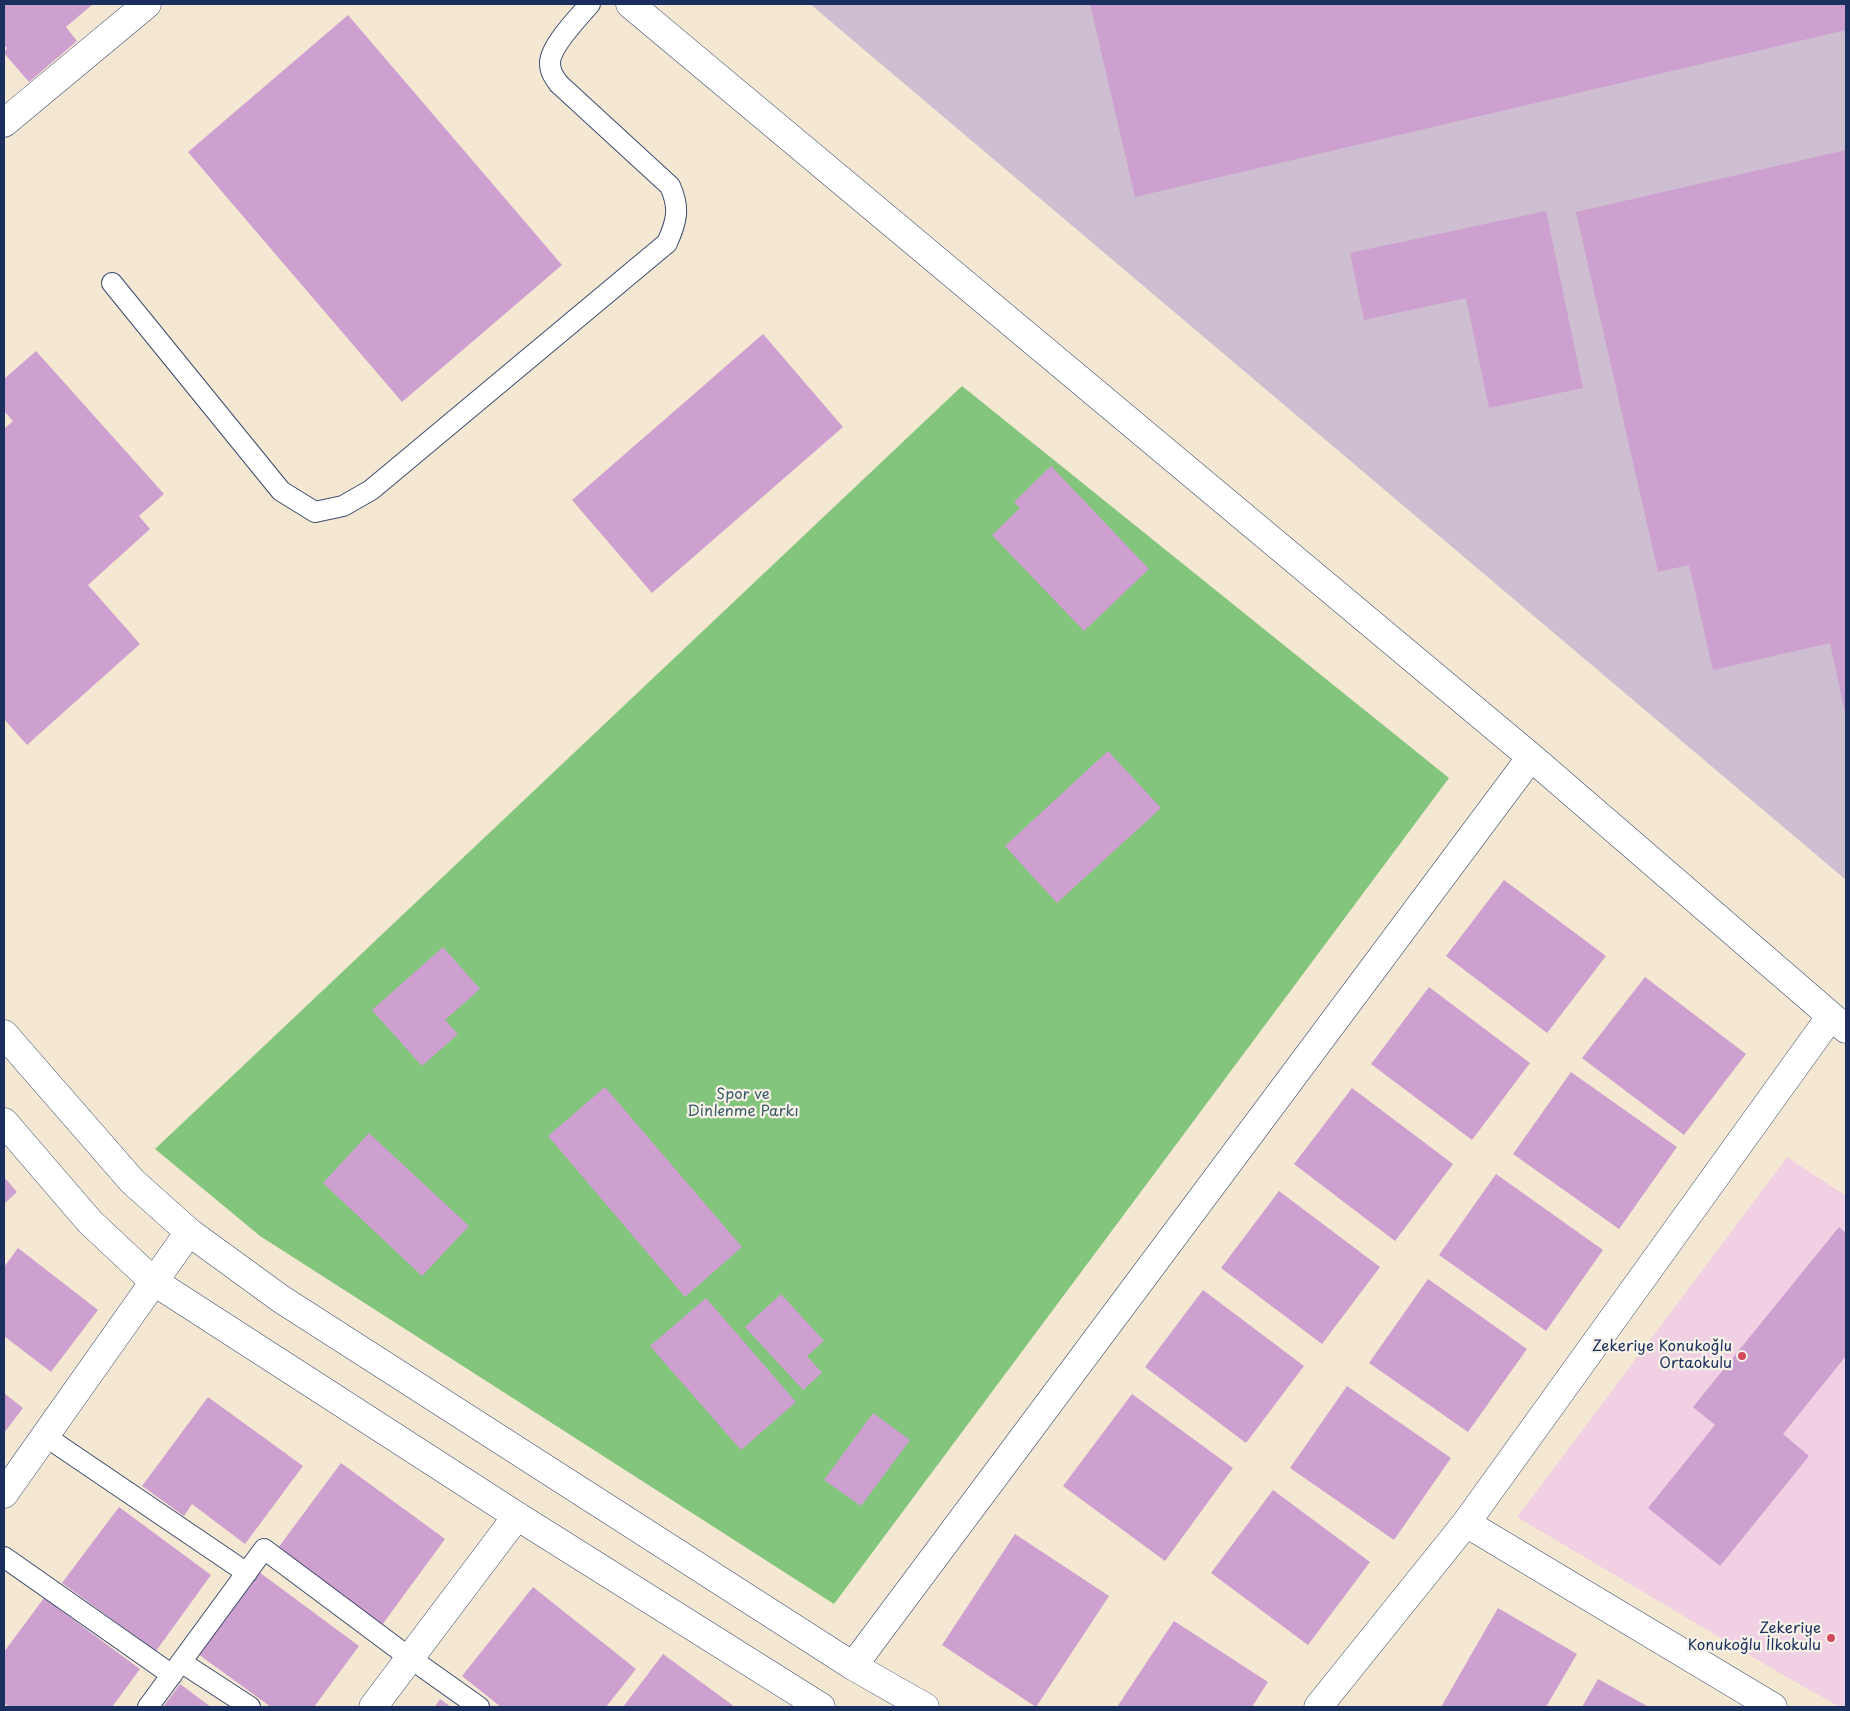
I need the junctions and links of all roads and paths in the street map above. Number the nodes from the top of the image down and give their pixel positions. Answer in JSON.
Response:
{"nodes":[{"id":1,"x":147,"y":4,"type":"edge"},
{"id":2,"x":590,"y":4,"type":"edge"},
{"id":3,"x":630,"y":4,"type":"edge"},
{"id":4,"x":4,"y":123,"type":"edge"},
{"id":5,"x":112,"y":282,"type":"dead end"},
{"id":6,"x":1531,"y":757,"type":"junction"},
{"id":7,"x":1839,"y":1023,"type":"edge"},
{"id":8,"x":4,"y":1034,"type":"edge"},
{"id":9,"x":4,"y":1122,"type":"edge"},
{"id":10,"x":189,"y":1232,"type":"junction"},
{"id":11,"x":153,"y":1281,"type":"junction"},
{"id":12,"x":45,"y":1436,"type":"junction"},
{"id":13,"x":4,"y":1494,"type":"edge"},
{"id":14,"x":517,"y":1516,"type":"junction"},
{"id":15,"x":1466,"y":1523,"type":"junction"},
{"id":16,"x":4,"y":1557,"type":"edge"},
{"id":17,"x":247,"y":1572,"type":"junction"},
{"id":18,"x":410,"y":1658,"type":"junction"},
{"id":19,"x":853,"y":1666,"type":"junction"},
{"id":20,"x":177,"y":1668,"type":"junction"},
{"id":21,"x":148,"y":1707,"type":"edge"},
{"id":22,"x":250,"y":1707,"type":"edge"},
{"id":23,"x":373,"y":1707,"type":"edge"},
{"id":24,"x":479,"y":1707,"type":"edge"},
{"id":25,"x":820,"y":1707,"type":"edge"},
{"id":26,"x":925,"y":1707,"type":"edge"},
{"id":27,"x":1318,"y":1707,"type":"edge"},
{"id":28,"x":1773,"y":1707,"type":"edge"}],
"edges":[{"from":1,"to":4,"type":"street"},
{"from":2,"to":5,"type":"lane"},
{"from":3,"to":6,"type":"street"},
{"from":6,"to":7,"type":"street"},
{"from":6,"to":19,"type":"street"},
{"from":7,"to":15,"type":"street"},
{"from":8,"to":10,"type":"street"},
{"from":9,"to":11,"type":"street"},
{"from":10,"to":11,"type":"street"},
{"from":10,"to":19,"type":"street"},
{"from":11,"to":12,"type":"street"},
{"from":11,"to":14,"type":"street"},
{"from":12,"to":13,"type":"street"},
{"from":12,"to":17,"type":"lane"},
{"from":14,"to":18,"type":"street"},
{"from":14,"to":25,"type":"street"},
{"from":15,"to":27,"type":"street"},
{"from":15,"to":28,"type":"street"},
{"from":16,"to":20,"type":"lane"},
{"from":17,"to":18,"type":"lane"},
{"from":17,"to":20,"type":"lane"},
{"from":18,"to":23,"type":"street"},
{"from":18,"to":24,"type":"lane"},
{"from":19,"to":26,"type":"street"},
{"from":20,"to":21,"type":"lane"},
{"from":20,"to":22,"type":"lane"}]}
